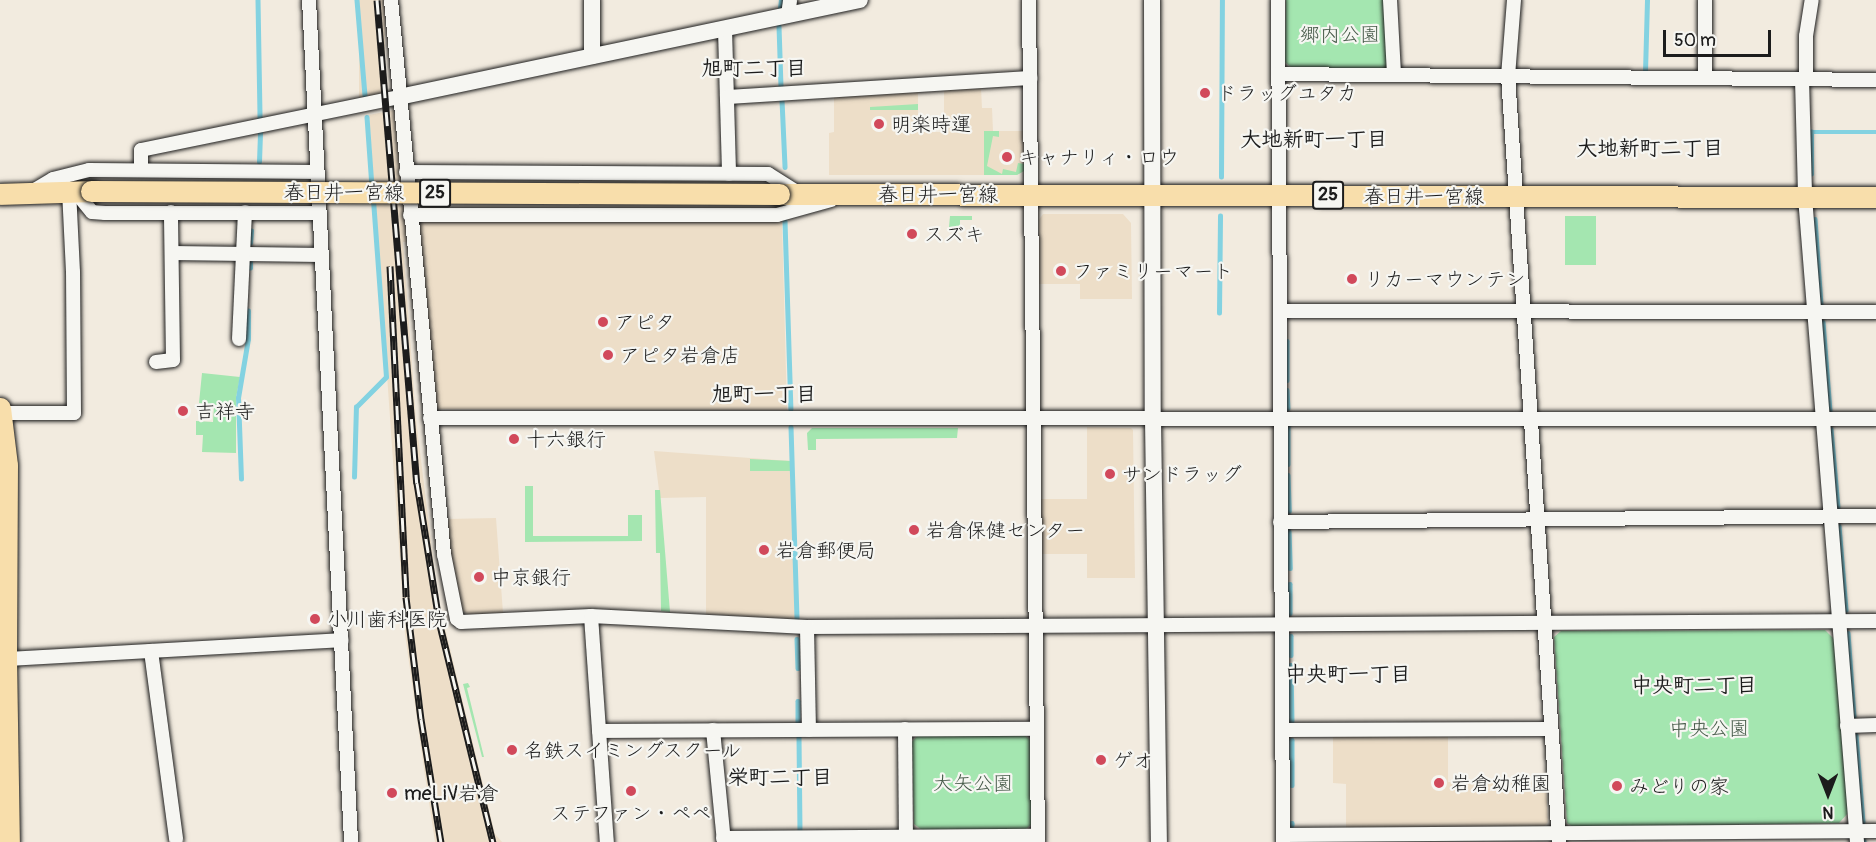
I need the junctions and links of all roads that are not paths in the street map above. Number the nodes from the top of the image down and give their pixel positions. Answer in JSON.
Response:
{"nodes":[{"id":1,"x":309,"y":0,"type":"edge"},
{"id":2,"x":391,"y":0,"type":"edge"},
{"id":3,"x":592,"y":0,"type":"edge"},
{"id":4,"x":860,"y":0,"type":"edge"},
{"id":5,"x":1029,"y":0,"type":"edge"},
{"id":6,"x":1152,"y":0,"type":"edge"},
{"id":7,"x":1278,"y":0,"type":"edge"},
{"id":8,"x":1390,"y":0,"type":"edge"},
{"id":9,"x":1514,"y":0,"type":"edge"},
{"id":10,"x":1705,"y":0,"type":"edge"},
{"id":11,"x":1812,"y":0,"type":"edge"},
{"id":12,"x":789,"y":8,"type":"edge"},
{"id":13,"x":725,"y":29,"type":"junction"},
{"id":14,"x":592,"y":56,"type":"junction"},
{"id":15,"x":1278,"y":74,"type":"junction"},
{"id":16,"x":1394,"y":75,"type":"junction"},
{"id":17,"x":1508,"y":76,"type":"junction"},
{"id":18,"x":1030,"y":78,"type":"junction"},
{"id":19,"x":1705,"y":78,"type":"junction"},
{"id":20,"x":1804,"y":79,"type":"junction"},
{"id":21,"x":1876,"y":80,"type":"edge"},
{"id":22,"x":399,"y":97,"type":"junction"},
{"id":23,"x":727,"y":97,"type":"junction"},
{"id":24,"x":315,"y":115,"type":"junction"},
{"id":25,"x":141,"y":170,"type":"junction"},
{"id":26,"x":317,"y":172,"type":"junction"},
{"id":27,"x":406,"y":172,"type":"junction"},
{"id":28,"x":729,"y":174,"type":"junction"},
{"id":29,"x":78,"y":191,"type":"junction"},
{"id":30,"x":32,"y":192,"type":"junction"},
{"id":31,"x":0,"y":194,"type":"edge"},
{"id":32,"x":789,"y":194,"type":"junction"},
{"id":33,"x":854,"y":194,"type":"junction"},
{"id":34,"x":1031,"y":194,"type":"junction"},
{"id":35,"x":1153,"y":194,"type":"junction"},
{"id":36,"x":1277,"y":195,"type":"junction"},
{"id":37,"x":1514,"y":196,"type":"junction"},
{"id":38,"x":1805,"y":197,"type":"junction"},
{"id":39,"x":1876,"y":197,"type":"edge"},
{"id":40,"x":171,"y":212,"type":"junction"},
{"id":41,"x":245,"y":213,"type":"junction"},
{"id":42,"x":319,"y":213,"type":"junction"},
{"id":43,"x":410,"y":215,"type":"junction"},
{"id":44,"x":172,"y":253,"type":"junction"},
{"id":45,"x":244,"y":254,"type":"junction"},
{"id":46,"x":321,"y":255,"type":"junction"},
{"id":47,"x":1280,"y":311,"type":"junction"},
{"id":48,"x":1522,"y":311,"type":"junction"},
{"id":49,"x":1814,"y":312,"type":"junction"},
{"id":50,"x":1876,"y":312,"type":"edge"},
{"id":51,"x":239,"y":339,"type":"dead end"},
{"id":52,"x":156,"y":362,"type":"dead end"},
{"id":53,"x":430,"y":418,"type":"junction"},
{"id":54,"x":1279,"y":418,"type":"junction"},
{"id":55,"x":1821,"y":418,"type":"junction"},
{"id":56,"x":1,"y":419,"type":"edge"},
{"id":57,"x":1033,"y":419,"type":"junction"},
{"id":58,"x":1153,"y":419,"type":"junction"},
{"id":59,"x":1530,"y":419,"type":"junction"},
{"id":60,"x":1876,"y":419,"type":"edge"},
{"id":61,"x":1830,"y":516,"type":"junction"},
{"id":62,"x":1876,"y":516,"type":"edge"},
{"id":63,"x":1537,"y":519,"type":"junction"},
{"id":64,"x":1280,"y":522,"type":"junction"},
{"id":65,"x":4,"y":544,"type":"edge"},
{"id":66,"x":591,"y":616,"type":"junction"},
{"id":67,"x":1838,"y":621,"type":"junction"},
{"id":68,"x":1876,"y":621,"type":"edge"},
{"id":69,"x":1544,"y":623,"type":"junction"},
{"id":70,"x":1281,"y":625,"type":"junction"},
{"id":71,"x":1036,"y":626,"type":"junction"},
{"id":72,"x":1155,"y":626,"type":"junction"},
{"id":73,"x":807,"y":627,"type":"junction"},
{"id":74,"x":341,"y":640,"type":"junction"},
{"id":75,"x":152,"y":651,"type":"junction"},
{"id":76,"x":4,"y":655,"type":"edge"},
{"id":77,"x":1876,"y":725,"type":"edge"},
{"id":78,"x":1847,"y":726,"type":"junction"},
{"id":79,"x":905,"y":729,"type":"junction"},
{"id":80,"x":1037,"y":729,"type":"junction"},
{"id":81,"x":1551,"y":729,"type":"junction"},
{"id":82,"x":713,"y":730,"type":"junction"},
{"id":83,"x":809,"y":730,"type":"junction"},
{"id":84,"x":1282,"y":730,"type":"junction"},
{"id":85,"x":599,"y":731,"type":"junction"},
{"id":86,"x":1876,"y":831,"type":"edge"},
{"id":87,"x":906,"y":837,"type":"junction"},
{"id":88,"x":1559,"y":837,"type":"edge"},
{"id":89,"x":1856,"y":837,"type":"edge"},
{"id":90,"x":1283,"y":838,"type":"edge"},
{"id":91,"x":176,"y":839,"type":"dead end"},
{"id":92,"x":1038,"y":839,"type":"edge"},
{"id":93,"x":723,"y":840,"type":"edge"},
{"id":94,"x":9,"y":842,"type":"edge"},
{"id":95,"x":351,"y":842,"type":"edge"},
{"id":96,"x":606,"y":842,"type":"edge"},
{"id":97,"x":1159,"y":842,"type":"edge"}],
"edges":[{"from":1,"to":24,"type":"street"},
{"from":2,"to":22,"type":"street"},
{"from":3,"to":14,"type":"street"},
{"from":4,"to":12,"type":"street"},
{"from":5,"to":18,"type":"street"},
{"from":6,"to":35,"type":"street"},
{"from":7,"to":15,"type":"street"},
{"from":8,"to":16,"type":"street"},
{"from":9,"to":17,"type":"street"},
{"from":10,"to":19,"type":"street"},
{"from":11,"to":20,"type":"street"},
{"from":12,"to":13,"type":"street"},
{"from":13,"to":14,"type":"street"},
{"from":13,"to":23,"type":"street"},
{"from":14,"to":22,"type":"street"},
{"from":15,"to":16,"type":"street"},
{"from":15,"to":36,"type":"street"},
{"from":16,"to":17,"type":"street"},
{"from":17,"to":19,"type":"street"},
{"from":17,"to":37,"type":"street"},
{"from":18,"to":23,"type":"street"},
{"from":18,"to":34,"type":"street"},
{"from":19,"to":20,"type":"street"},
{"from":20,"to":21,"type":"street"},
{"from":20,"to":38,"type":"street"},
{"from":22,"to":24,"type":"street"},
{"from":22,"to":27,"type":"street"},
{"from":23,"to":28,"type":"street"},
{"from":24,"to":25,"type":"street"},
{"from":24,"to":26,"type":"street"},
{"from":25,"to":26,"type":"street"},
{"from":25,"to":30,"type":"street"},
{"from":26,"to":42,"type":"street"},
{"from":27,"to":28,"type":"street"},
{"from":27,"to":43,"type":"street"},
{"from":28,"to":32,"type":"street"},
{"from":29,"to":30,"type":"main road","name":"春日井一宮線","number":"25"},
{"from":29,"to":32,"type":"main road","name":"春日井一宮線","number":"25","bridge":true},
{"from":29,"to":40,"type":"street"},
{"from":29,"to":56,"type":"street"},
{"from":30,"to":31,"type":"main road","name":"春日井一宮線","number":"25"},
{"from":32,"to":33,"type":"main road","name":"春日井一宮線","number":"25"},
{"from":33,"to":34,"type":"main road","name":"春日井一宮線","number":"25"},
{"from":33,"to":43,"type":"street"},
{"from":34,"to":35,"type":"main road","name":"春日井一宮線","number":"25"},
{"from":34,"to":57,"type":"street"},
{"from":35,"to":36,"type":"main road","name":"春日井一宮線","number":"25"},
{"from":35,"to":58,"type":"street"},
{"from":36,"to":37,"type":"main road","name":"春日井一宮線","number":"25"},
{"from":36,"to":47,"type":"street"},
{"from":37,"to":38,"type":"main road","name":"春日井一宮線","number":"25"},
{"from":37,"to":48,"type":"street"},
{"from":38,"to":39,"type":"main road","name":"春日井一宮線","number":"25"},
{"from":38,"to":49,"type":"street"},
{"from":40,"to":41,"type":"street"},
{"from":40,"to":44,"type":"street"},
{"from":41,"to":42,"type":"street"},
{"from":41,"to":45,"type":"street"},
{"from":42,"to":46,"type":"street"},
{"from":43,"to":53,"type":"street"},
{"from":44,"to":45,"type":"street"},
{"from":44,"to":52,"type":"street"},
{"from":45,"to":46,"type":"street"},
{"from":45,"to":51,"type":"street"},
{"from":46,"to":74,"type":"street"},
{"from":47,"to":48,"type":"street"},
{"from":47,"to":54,"type":"street"},
{"from":48,"to":49,"type":"street"},
{"from":48,"to":59,"type":"street"},
{"from":49,"to":50,"type":"street"},
{"from":49,"to":55,"type":"street"},
{"from":53,"to":57,"type":"street"},
{"from":53,"to":66,"type":"street"},
{"from":54,"to":58,"type":"street"},
{"from":54,"to":59,"type":"street"},
{"from":54,"to":64,"type":"street"},
{"from":55,"to":59,"type":"street"},
{"from":55,"to":60,"type":"street"},
{"from":55,"to":61,"type":"street"},
{"from":56,"to":65,"type":"main road"},
{"from":57,"to":58,"type":"street"},
{"from":57,"to":71,"type":"street"},
{"from":58,"to":72,"type":"street"},
{"from":59,"to":63,"type":"street"},
{"from":61,"to":62,"type":"street"},
{"from":61,"to":63,"type":"street"},
{"from":61,"to":67,"type":"street"},
{"from":63,"to":64,"type":"street"},
{"from":63,"to":69,"type":"street"},
{"from":64,"to":70,"type":"street"},
{"from":65,"to":76,"type":"main road"},
{"from":66,"to":73,"type":"street"},
{"from":66,"to":85,"type":"street"},
{"from":67,"to":68,"type":"street"},
{"from":67,"to":69,"type":"street"},
{"from":67,"to":78,"type":"street"},
{"from":69,"to":70,"type":"street"},
{"from":69,"to":81,"type":"street"},
{"from":70,"to":72,"type":"street"},
{"from":70,"to":84,"type":"street"},
{"from":71,"to":72,"type":"street"},
{"from":71,"to":73,"type":"street"},
{"from":71,"to":80,"type":"street"},
{"from":72,"to":97,"type":"street"},
{"from":73,"to":83,"type":"street"},
{"from":74,"to":75,"type":"street"},
{"from":74,"to":95,"type":"street"},
{"from":75,"to":76,"type":"street"},
{"from":75,"to":91,"type":"street"},
{"from":76,"to":94,"type":"main road"},
{"from":77,"to":78,"type":"street"},
{"from":78,"to":89,"type":"street"},
{"from":79,"to":80,"type":"street"},
{"from":79,"to":83,"type":"street"},
{"from":79,"to":87,"type":"street"},
{"from":80,"to":92,"type":"street"},
{"from":81,"to":84,"type":"street"},
{"from":81,"to":88,"type":"street"},
{"from":82,"to":83,"type":"street"},
{"from":82,"to":85,"type":"street"},
{"from":82,"to":93,"type":"street"},
{"from":84,"to":90,"type":"street"},
{"from":85,"to":96,"type":"street"},
{"from":86,"to":89,"type":"street"},
{"from":87,"to":92,"type":"street"},
{"from":87,"to":93,"type":"street"},
{"from":88,"to":89,"type":"street"},
{"from":88,"to":90,"type":"street"}]}
